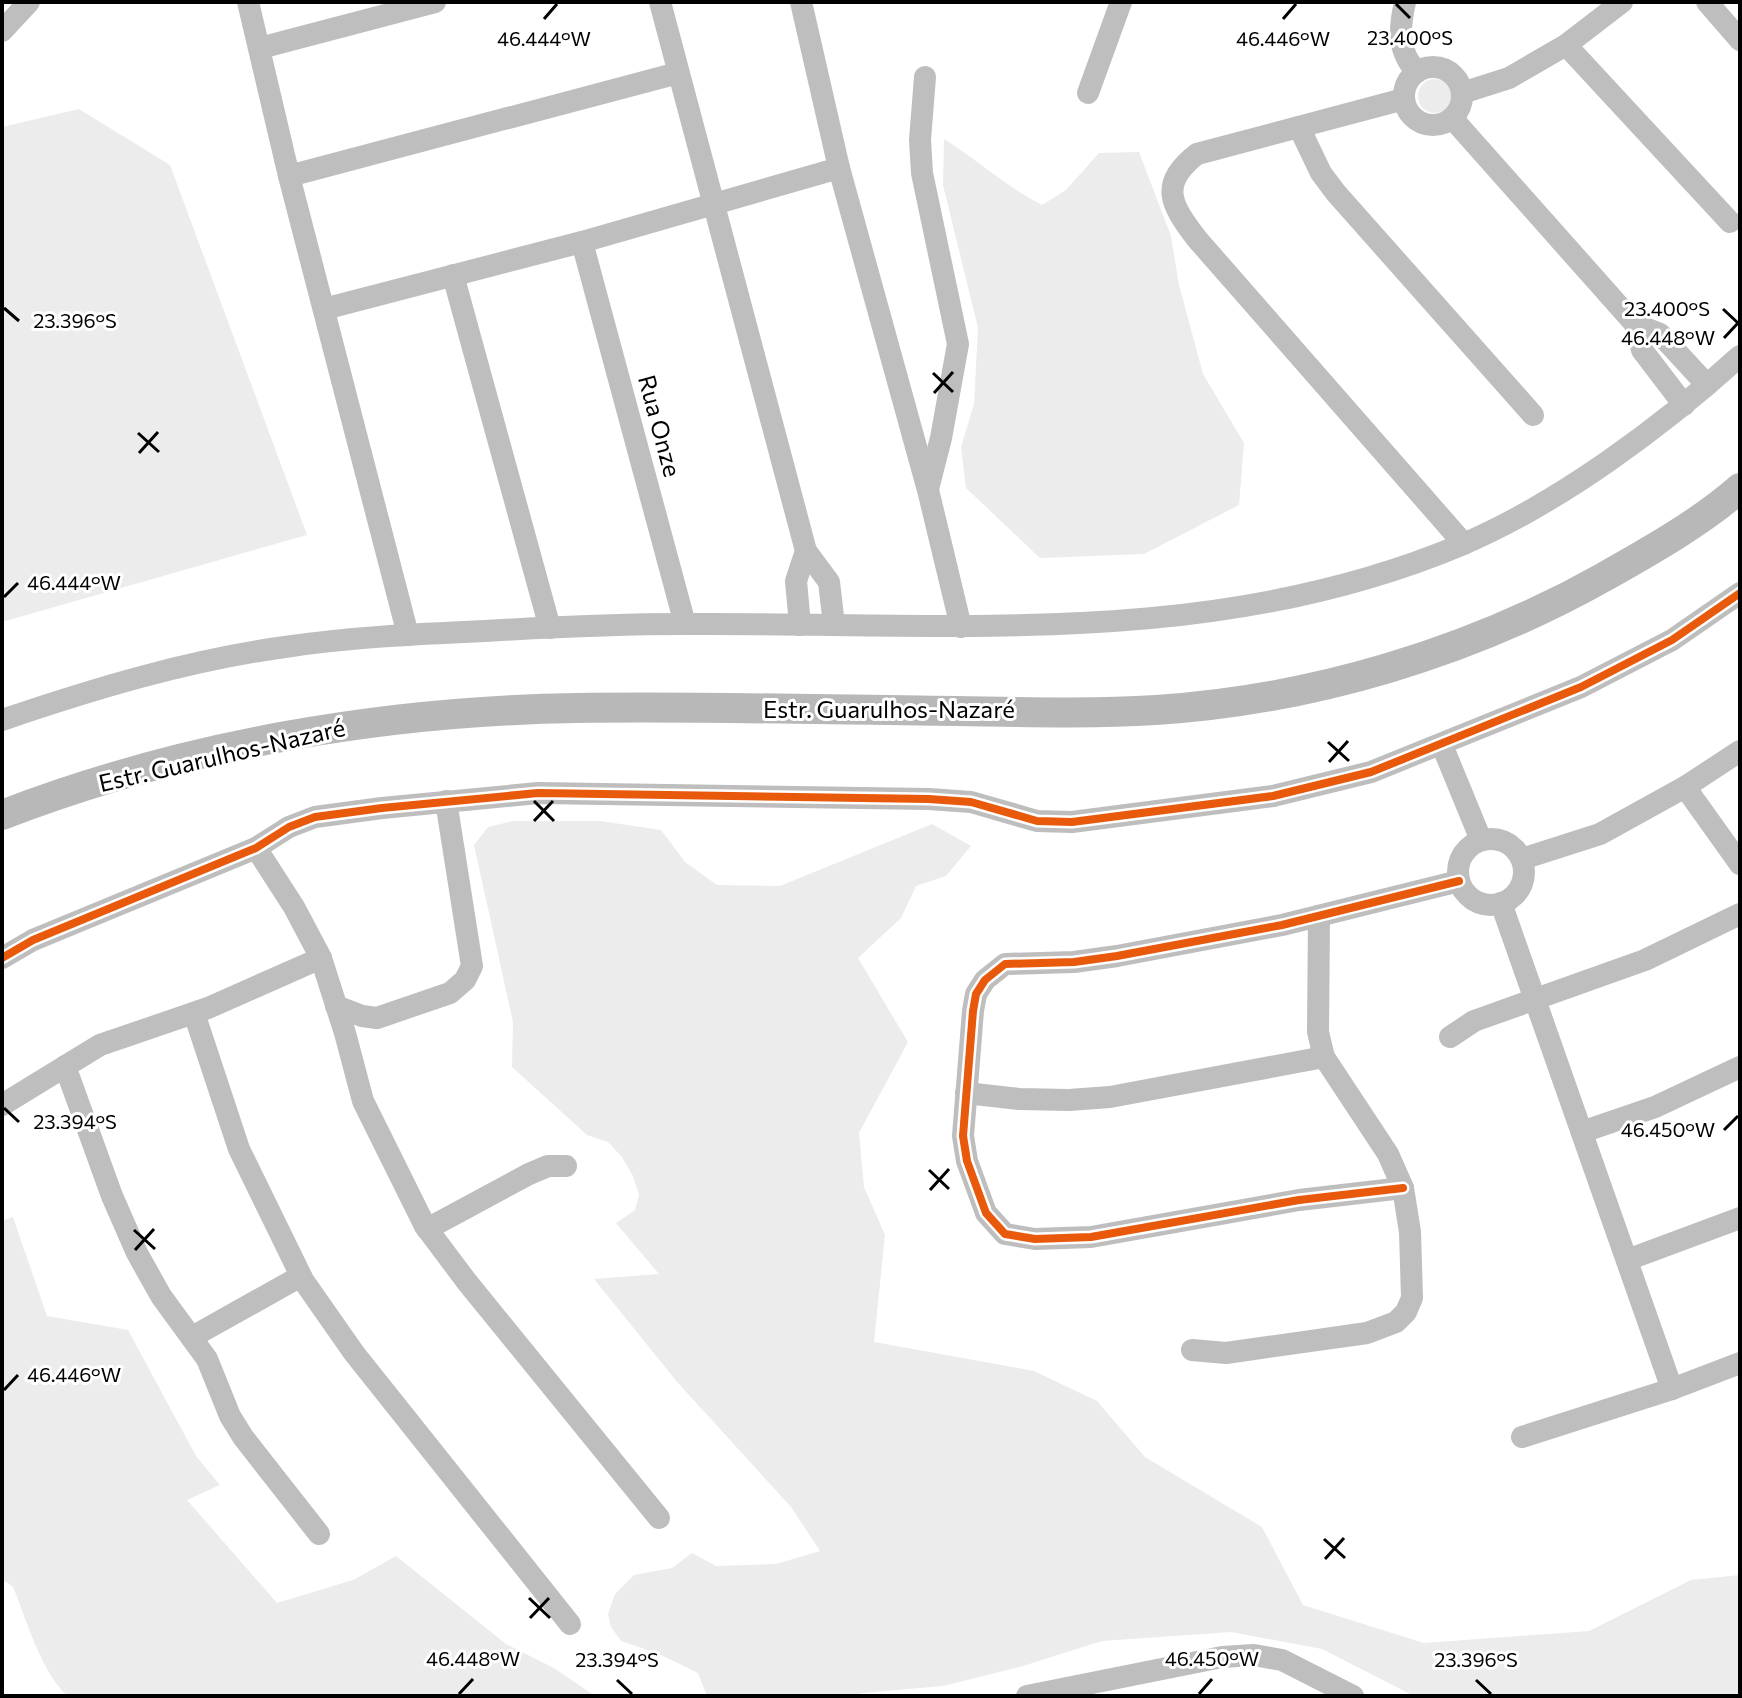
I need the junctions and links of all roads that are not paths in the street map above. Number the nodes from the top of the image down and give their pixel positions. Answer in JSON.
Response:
{"nodes":[{"id":1,"x":29,"y":2,"type":"edge"},
{"id":2,"x":248,"y":2,"type":"edge"},
{"id":3,"x":435,"y":2,"type":"edge"},
{"id":4,"x":660,"y":2,"type":"edge"},
{"id":5,"x":801,"y":2,"type":"edge"},
{"id":6,"x":1121,"y":2,"type":"edge"},
{"id":7,"x":1405,"y":2,"type":"edge"},
{"id":8,"x":1622,"y":2,"type":"edge"},
{"id":9,"x":1707,"y":2,"type":"edge"},
{"id":10,"x":2,"y":31,"type":"edge"},
{"id":11,"x":1740,"y":40,"type":"edge"},
{"id":12,"x":1566,"y":45,"type":"junction"},
{"id":13,"x":260,"y":48,"type":"junction"},
{"id":14,"x":1417,"y":72,"type":"junction"},
{"id":15,"x":678,"y":73,"type":"junction"},
{"id":16,"x":925,"y":77,"type":"dead end"},
{"id":17,"x":1088,"y":93,"type":"dead end"},
{"id":18,"x":1462,"y":93,"type":"junction"},
{"id":19,"x":1404,"y":99,"type":"junction"},
{"id":20,"x":1452,"y":118,"type":"junction"},
{"id":21,"x":1299,"y":127,"type":"junction"},
{"id":22,"x":839,"y":168,"type":"junction"},
{"id":23,"x":289,"y":176,"type":"junction"},
{"id":24,"x":713,"y":204,"type":"junction"},
{"id":25,"x":1730,"y":222,"type":"dead end"},
{"id":26,"x":582,"y":242,"type":"junction"},
{"id":27,"x":453,"y":275,"type":"junction"},
{"id":28,"x":324,"y":309,"type":"junction"},
{"id":29,"x":1635,"y":324,"type":"junction"},
{"id":30,"x":1740,"y":356,"type":"edge"},
{"id":31,"x":1707,"y":385,"type":"junction"},
{"id":32,"x":1684,"y":405,"type":"junction"},
{"id":33,"x":1533,"y":415,"type":"dead end"},
{"id":34,"x":1740,"y":488,"type":"edge"},
{"id":35,"x":928,"y":490,"type":"junction"},
{"id":36,"x":1464,"y":544,"type":"junction"},
{"id":37,"x":806,"y":551,"type":"junction"},
{"id":38,"x":1740,"y":593,"type":"edge"},
{"id":39,"x":685,"y":624,"type":"junction"},
{"id":40,"x":800,"y":625,"type":"junction"},
{"id":41,"x":834,"y":625,"type":"junction"},
{"id":42,"x":961,"y":627,"type":"junction"},
{"id":43,"x":550,"y":628,"type":"junction"},
{"id":44,"x":408,"y":635,"type":"junction"},
{"id":45,"x":2,"y":720,"type":"edge"},
{"id":46,"x":1442,"y":745,"type":"junction"},
{"id":47,"x":1740,"y":751,"type":"edge"},
{"id":48,"x":1685,"y":787,"type":"junction"},
{"id":49,"x":446,"y":801,"type":"junction"},
{"id":50,"x":2,"y":815,"type":"edge"},
{"id":51,"x":1481,"y":840,"type":"junction"},
{"id":52,"x":256,"y":848,"type":"junction"},
{"id":53,"x":1522,"y":859,"type":"junction"},
{"id":54,"x":1740,"y":864,"type":"edge"},
{"id":55,"x":1459,"y":881,"type":"junction"},
{"id":56,"x":1501,"y":903,"type":"junction"},
{"id":57,"x":1740,"y":914,"type":"edge"},
{"id":58,"x":1319,"y":916,"type":"junction"},
{"id":59,"x":2,"y":958,"type":"edge"},
{"id":60,"x":321,"y":958,"type":"junction"},
{"id":61,"x":1535,"y":1000,"type":"junction"},
{"id":62,"x":336,"y":1006,"type":"junction"},
{"id":63,"x":194,"y":1013,"type":"junction"},
{"id":64,"x":1450,"y":1037,"type":"dead end"},
{"id":65,"x":1324,"y":1057,"type":"junction"},
{"id":66,"x":65,"y":1066,"type":"junction"},
{"id":67,"x":1740,"y":1067,"type":"edge"},
{"id":68,"x":966,"y":1093,"type":"junction"},
{"id":69,"x":2,"y":1105,"type":"edge"},
{"id":70,"x":1582,"y":1132,"type":"junction"},
{"id":71,"x":566,"y":1166,"type":"dead end"},
{"id":72,"x":1403,"y":1188,"type":"junction"},
{"id":73,"x":1740,"y":1218,"type":"edge"},
{"id":74,"x":427,"y":1229,"type":"junction"},
{"id":75,"x":1627,"y":1260,"type":"junction"},
{"id":76,"x":301,"y":1276,"type":"junction"},
{"id":77,"x":192,"y":1337,"type":"junction"},
{"id":78,"x":1192,"y":1350,"type":"dead end"},
{"id":79,"x":1740,"y":1363,"type":"edge"},
{"id":80,"x":1672,"y":1389,"type":"junction"},
{"id":81,"x":1522,"y":1437,"type":"dead end"},
{"id":82,"x":659,"y":1518,"type":"dead end"},
{"id":83,"x":319,"y":1534,"type":"dead end"},
{"id":84,"x":570,"y":1624,"type":"dead end"},
{"id":85,"x":1027,"y":1696,"type":"edge"},
{"id":86,"x":1353,"y":1696,"type":"edge"}],
"edges":[{"from":1,"to":10,"type":"street"},
{"from":2,"to":13,"type":"street"},
{"from":3,"to":13,"type":"street"},
{"from":4,"to":15,"type":"street"},
{"from":5,"to":22,"type":"street"},
{"from":6,"to":17,"type":"street"},
{"from":7,"to":14,"type":"street"},
{"from":8,"to":12,"type":"street"},
{"from":9,"to":11,"type":"street"},
{"from":12,"to":18,"type":"street"},
{"from":12,"to":25,"type":"street"},
{"from":13,"to":23,"type":"street"},
{"from":14,"to":18,"type":"street"},
{"from":14,"to":19,"type":"street"},
{"from":15,"to":23,"type":"street"},
{"from":15,"to":24,"type":"street"},
{"from":16,"to":35,"type":"street"},
{"from":18,"to":20,"type":"street"},
{"from":19,"to":20,"type":"street"},
{"from":19,"to":21,"type":"street"},
{"from":20,"to":29,"type":"street"},
{"from":21,"to":33,"type":"street"},
{"from":21,"to":36,"type":"street"},
{"from":22,"to":24,"type":"street"},
{"from":22,"to":35,"type":"street"},
{"from":23,"to":28,"type":"street"},
{"from":24,"to":26,"type":"street"},
{"from":24,"to":37,"type":"street"},
{"from":26,"to":27,"type":"street"},
{"from":26,"to":39,"type":"street","name":"Rua Onze"},
{"from":27,"to":28,"type":"street"},
{"from":27,"to":43,"type":"street"},
{"from":28,"to":44,"type":"street"},
{"from":29,"to":31,"type":"street"},
{"from":29,"to":32,"type":"street"},
{"from":30,"to":31,"type":"street"},
{"from":31,"to":32,"type":"street"},
{"from":32,"to":36,"type":"street"},
{"from":34,"to":50,"type":"main road","name":"Estr. Guarulhos-Nazaré"},
{"from":35,"to":42,"type":"street"},
{"from":36,"to":42,"type":"street"},
{"from":37,"to":40,"type":"street"},
{"from":37,"to":41,"type":"street"},
{"from":38,"to":46,"type":"street"},
{"from":39,"to":40,"type":"street"},
{"from":39,"to":43,"type":"street"},
{"from":40,"to":41,"type":"street"},
{"from":41,"to":42,"type":"street"},
{"from":43,"to":44,"type":"street"},
{"from":44,"to":45,"type":"street"},
{"from":46,"to":49,"type":"street"},
{"from":46,"to":51,"type":"street"},
{"from":47,"to":48,"type":"street"},
{"from":48,"to":53,"type":"street"},
{"from":48,"to":54,"type":"street"},
{"from":49,"to":52,"type":"street"},
{"from":49,"to":62,"type":"street"},
{"from":51,"to":53,"type":"street"},
{"from":51,"to":55,"type":"street"},
{"from":52,"to":59,"type":"street"},
{"from":52,"to":60,"type":"street"},
{"from":53,"to":56,"type":"street"},
{"from":55,"to":56,"type":"street"},
{"from":55,"to":58,"type":"street"},
{"from":56,"to":61,"type":"street"},
{"from":57,"to":61,"type":"street"},
{"from":58,"to":65,"type":"street"},
{"from":58,"to":68,"type":"street"},
{"from":60,"to":62,"type":"street"},
{"from":60,"to":63,"type":"street"},
{"from":61,"to":64,"type":"street"},
{"from":61,"to":70,"type":"street"},
{"from":62,"to":74,"type":"street"},
{"from":63,"to":66,"type":"street"},
{"from":63,"to":76,"type":"street"},
{"from":65,"to":68,"type":"street"},
{"from":65,"to":72,"type":"street"},
{"from":66,"to":69,"type":"street"},
{"from":66,"to":77,"type":"street"},
{"from":67,"to":70,"type":"street"},
{"from":68,"to":72,"type":"street"},
{"from":70,"to":75,"type":"street"},
{"from":71,"to":74,"type":"street"},
{"from":72,"to":78,"type":"street"},
{"from":73,"to":75,"type":"street"},
{"from":74,"to":82,"type":"street"},
{"from":75,"to":80,"type":"street"},
{"from":76,"to":77,"type":"street"},
{"from":76,"to":84,"type":"street"},
{"from":77,"to":83,"type":"street"},
{"from":79,"to":80,"type":"street"},
{"from":80,"to":81,"type":"street"},
{"from":85,"to":86,"type":"street"}]}
